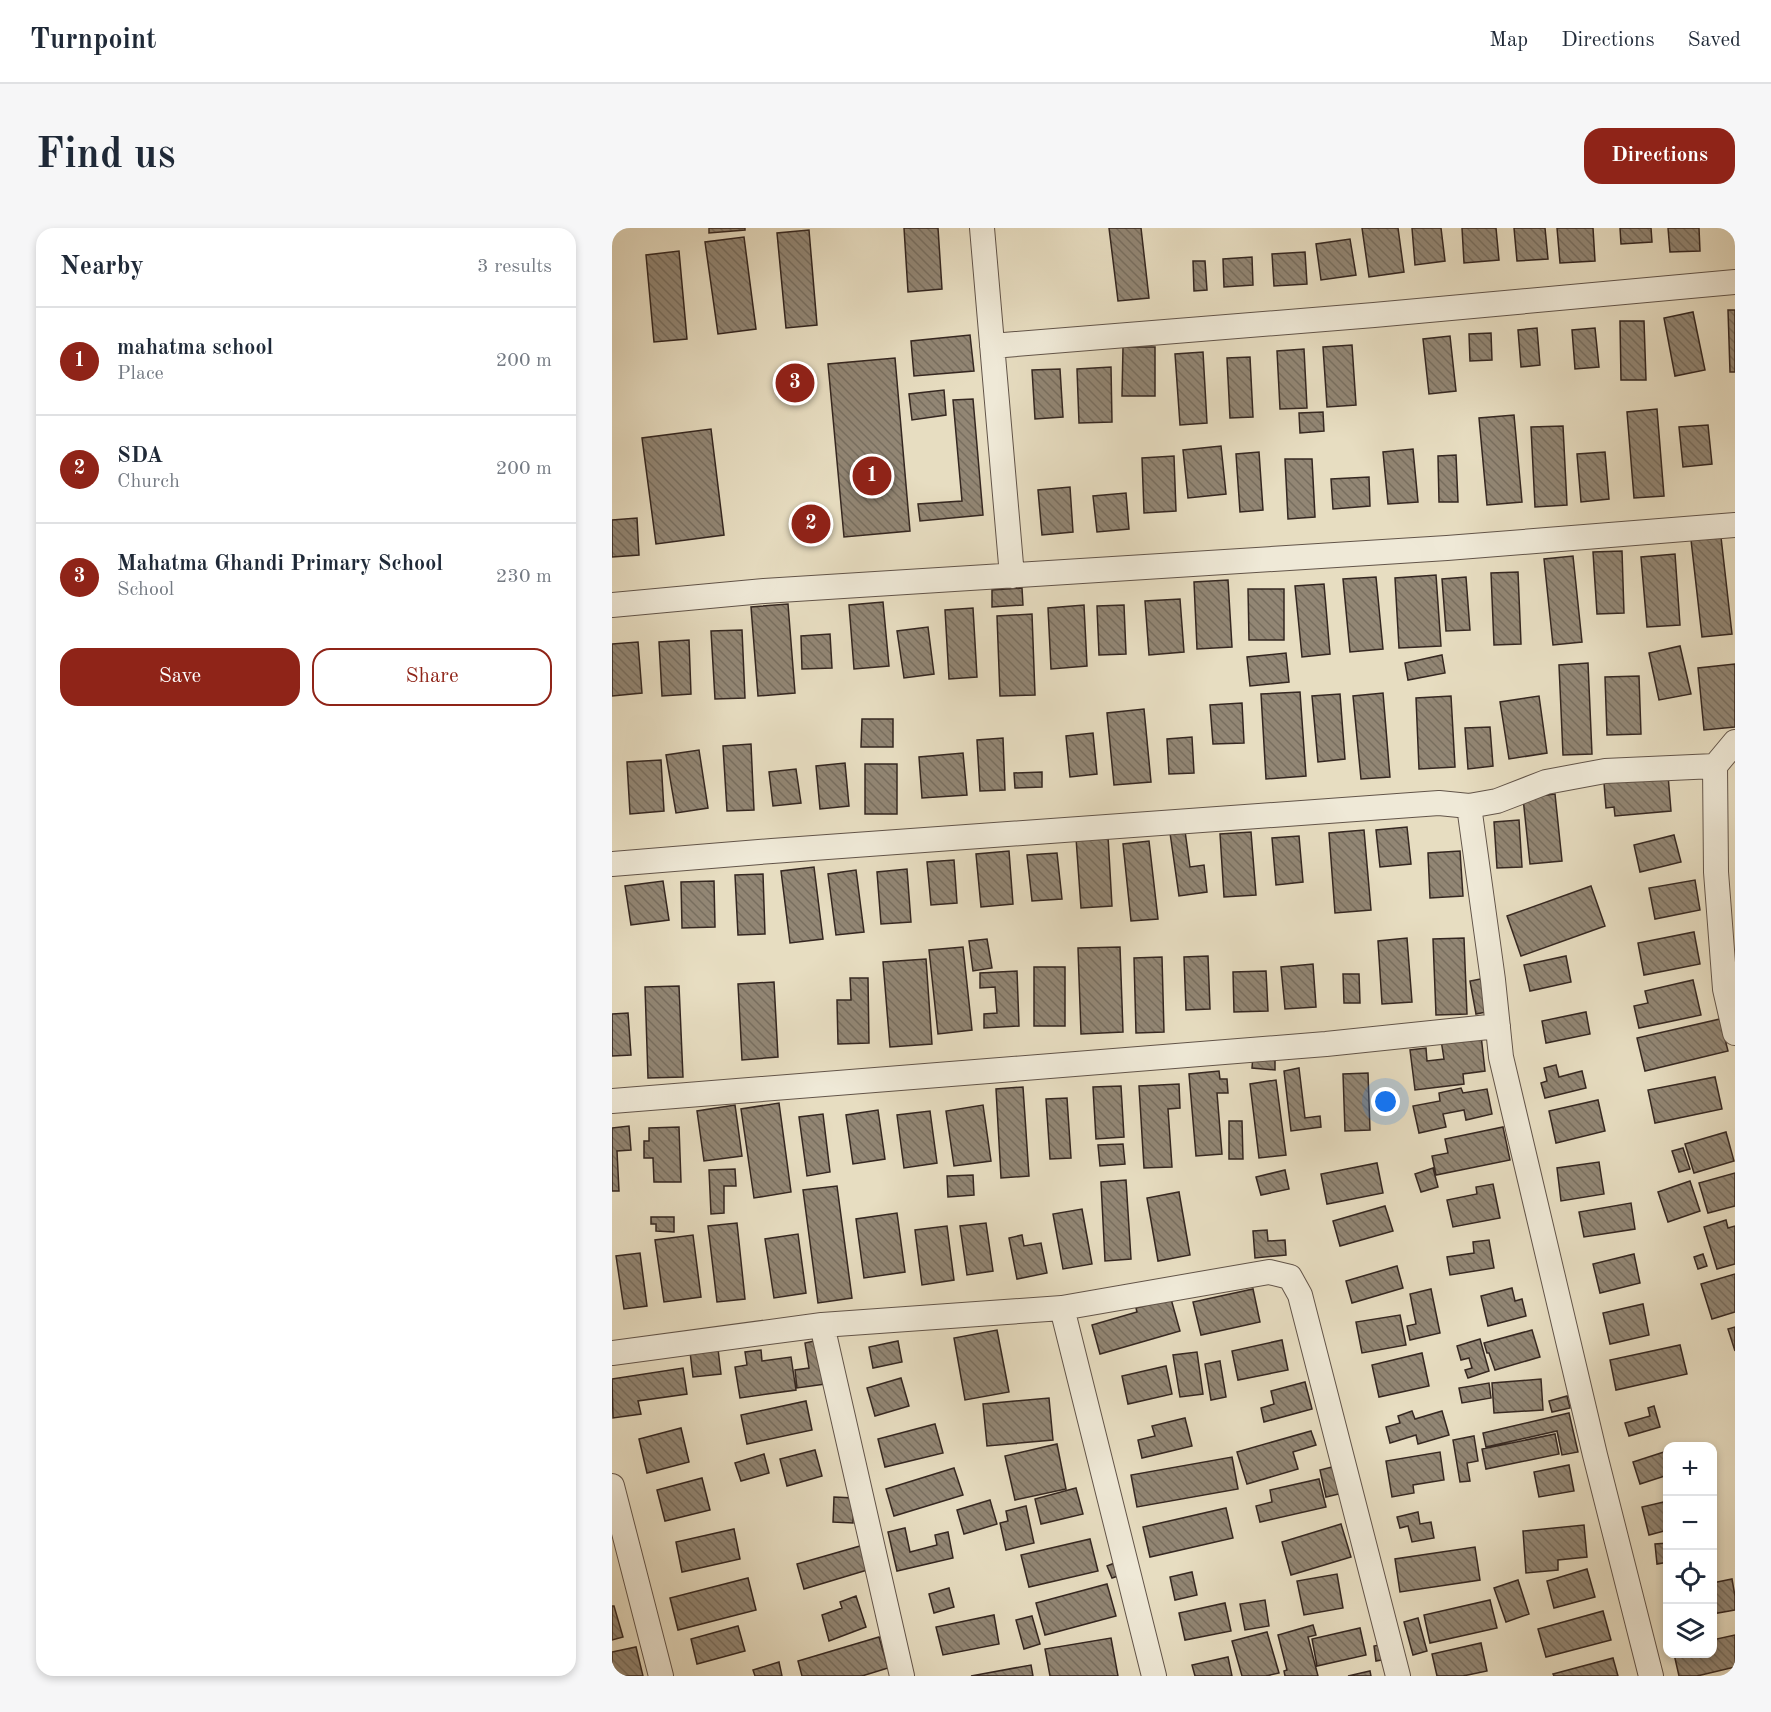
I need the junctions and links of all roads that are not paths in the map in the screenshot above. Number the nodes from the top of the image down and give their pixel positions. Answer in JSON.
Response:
{"nodes":[{"id":1,"x":982,"y":228,"type":"edge"},
{"id":2,"x":1735,"y":282,"type":"edge"},
{"id":3,"x":992,"y":346,"type":"junction"},
{"id":4,"x":1735,"y":525,"type":"edge"},
{"id":5,"x":1012,"y":576,"type":"junction"},
{"id":6,"x":612,"y":605,"type":"edge"},
{"id":7,"x":1735,"y":742,"type":"edge"},
{"id":8,"x":1716,"y":766,"type":"junction"},
{"id":9,"x":1468,"y":806,"type":"junction"},
{"id":10,"x":612,"y":864,"type":"edge"},
{"id":11,"x":1498,"y":1026,"type":"junction"},
{"id":12,"x":1735,"y":1033,"type":"edge"},
{"id":13,"x":612,"y":1101,"type":"edge"},
{"id":14,"x":1062,"y":1308,"type":"junction"},
{"id":15,"x":822,"y":1325,"type":"junction"},
{"id":16,"x":612,"y":1353,"type":"edge"},
{"id":17,"x":612,"y":1486,"type":"edge"},
{"id":18,"x":661,"y":1676,"type":"edge"},
{"id":19,"x":902,"y":1676,"type":"edge"},
{"id":20,"x":1154,"y":1676,"type":"edge"},
{"id":21,"x":1398,"y":1676,"type":"edge"},
{"id":22,"x":1651,"y":1676,"type":"edge"}],
"edges":[{"from":1,"to":3,"type":"street"},
{"from":2,"to":3,"type":"street"},
{"from":3,"to":5,"type":"street"},
{"from":4,"to":5,"type":"street"},
{"from":5,"to":6,"type":"street"},
{"from":7,"to":8,"type":"street"},
{"from":8,"to":9,"type":"street"},
{"from":8,"to":12,"type":"street"},
{"from":9,"to":10,"type":"street"},
{"from":9,"to":11,"type":"street"},
{"from":11,"to":13,"type":"street"},
{"from":11,"to":22,"type":"street"},
{"from":14,"to":15,"type":"street"},
{"from":14,"to":20,"type":"street"},
{"from":14,"to":21,"type":"street"},
{"from":15,"to":16,"type":"street"},
{"from":15,"to":19,"type":"street"},
{"from":17,"to":18,"type":"street"}]}
